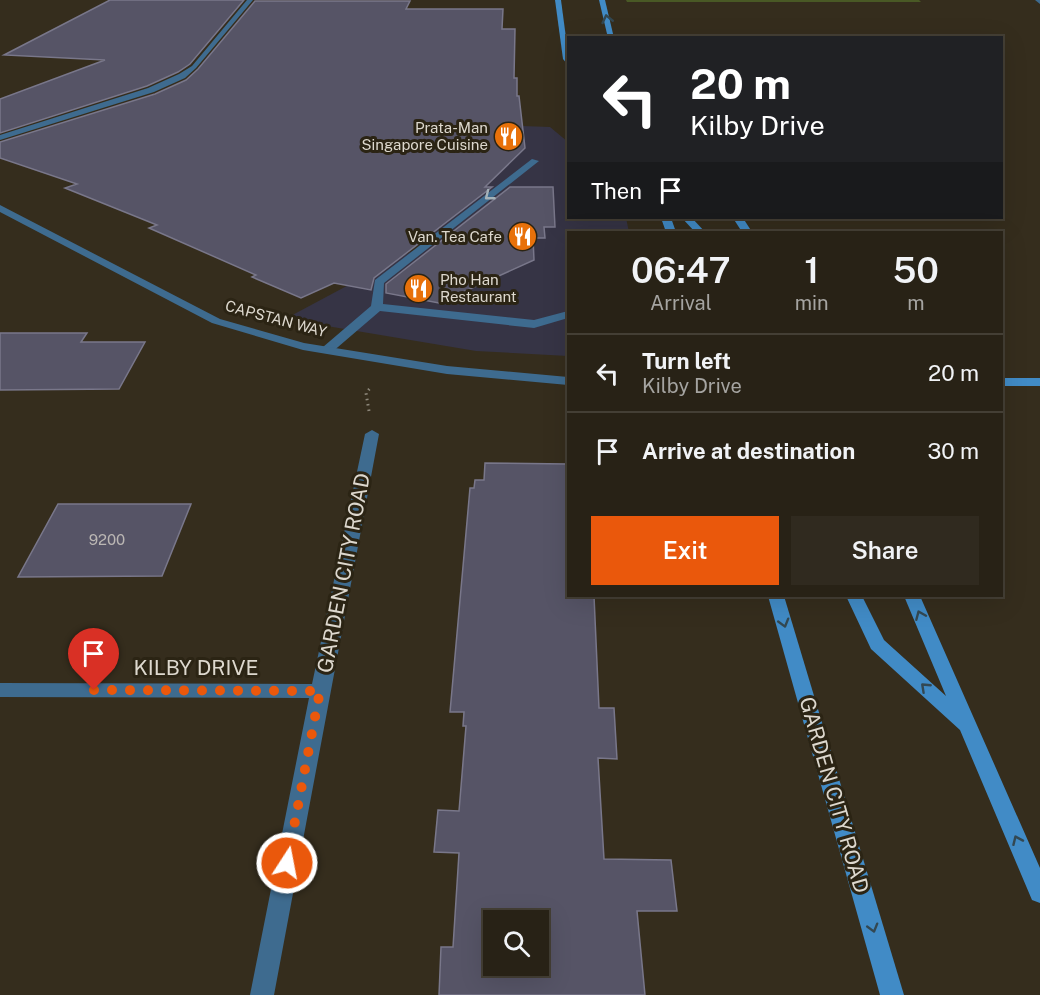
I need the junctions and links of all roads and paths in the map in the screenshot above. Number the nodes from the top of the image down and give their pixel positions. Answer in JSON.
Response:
{"nodes":[{"id":1,"x":250,"y":0,"type":"edge"},
{"id":2,"x":558,"y":0,"type":"edge"},
{"id":3,"x":602,"y":0,"type":"edge"},
{"id":4,"x":611,"y":36,"type":"edge"},
{"id":5,"x":567,"y":61,"type":"edge"},
{"id":6,"x":0,"y":138,"type":"edge"},
{"id":7,"x":535,"y":160,"type":"dead end"},
{"id":8,"x":0,"y":208,"type":"edge"},
{"id":9,"x":688,"y":219,"type":"edge"},
{"id":10,"x":699,"y":231,"type":"edge"},
{"id":11,"x":376,"y":308,"type":"junction"},
{"id":12,"x":567,"y":314,"type":"edge"},
{"id":13,"x":327,"y":350,"type":"junction"},
{"id":14,"x":393,"y":361,"type":"junction"},
{"id":15,"x":567,"y":381,"type":"edge"},
{"id":16,"x":1003,"y":382,"type":"edge"},
{"id":17,"x":1040,"y":382,"type":"edge"},
{"id":18,"x":372,"y":434,"type":"joint"},
{"id":19,"x":776,"y":597,"type":"edge"},
{"id":20,"x":854,"y":597,"type":"edge"},
{"id":21,"x":912,"y":597,"type":"edge"},
{"id":22,"x":0,"y":690,"type":"edge"},
{"id":23,"x":320,"y":691,"type":"junction"},
{"id":24,"x":968,"y":727,"type":"junction"},
{"id":25,"x":1040,"y":893,"type":"edge"},
{"id":26,"x":262,"y":995,"type":"edge"},
{"id":27,"x":892,"y":995,"type":"edge"}],
"edges":[{"from":1,"to":6,"type":"street"},
{"from":2,"to":5,"type":"main road"},
{"from":4,"to":3,"type":"main road","one_way":true},
{"from":7,"to":11,"type":"street","one_way":true},
{"from":8,"to":13,"type":"street","name":"CAPSTAN WAY"},
{"from":9,"to":10,"type":"main road"},
{"from":11,"to":12,"type":"street"},
{"from":11,"to":13,"type":"street"},
{"from":13,"to":14,"type":"street","name":"CAPSTAN WAY"},
{"from":14,"to":15,"type":"street","name":"CAPSTAN WAY"},
{"from":14,"to":18,"type":"path"},
{"from":16,"to":17,"type":"main road"},
{"from":18,"to":23,"type":"street","name":"GARDEN CITY ROAD"},
{"from":19,"to":27,"type":"main road","name":"GARDEN CITY ROAD","one_way":true},
{"from":24,"to":20,"type":"main road","one_way":true},
{"from":24,"to":21,"type":"main road","one_way":true},
{"from":22,"to":23,"type":"street","name":"KILBY DRIVE"},
{"from":23,"to":26,"type":"street","name":"GARDEN CITY ROAD"},
{"from":25,"to":24,"type":"main road","one_way":true}]}
